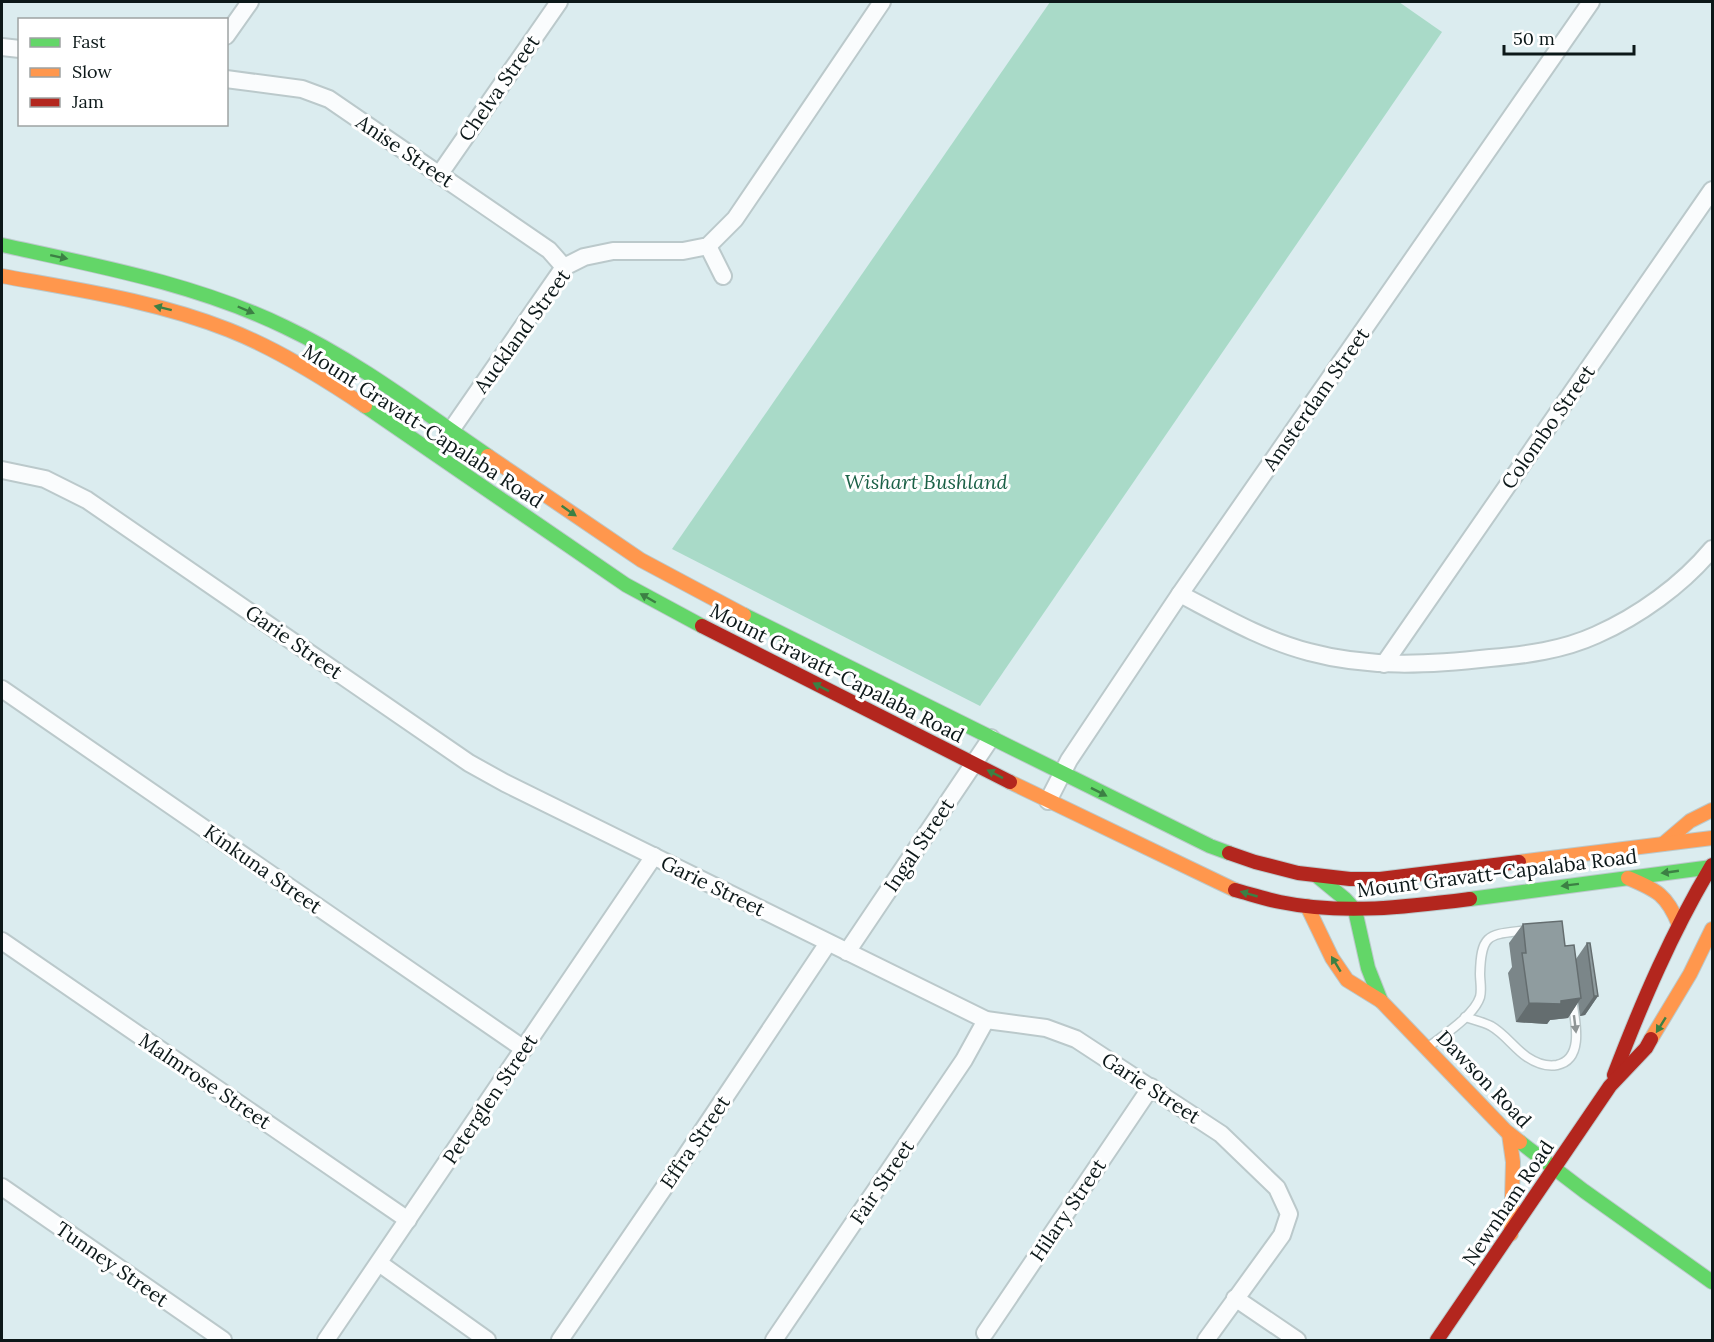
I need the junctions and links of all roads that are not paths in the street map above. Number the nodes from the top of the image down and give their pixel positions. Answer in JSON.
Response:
{"nodes":[{"id":1,"x":250,"y":2,"type":"edge"},
{"id":2,"x":559,"y":2,"type":"edge"},
{"id":3,"x":882,"y":2,"type":"edge"},
{"id":4,"x":1591,"y":2,"type":"edge"},
{"id":5,"x":228,"y":33,"type":"edge"},
{"id":6,"x":2,"y":47,"type":"edge"},
{"id":7,"x":18,"y":49,"type":"edge"},
{"id":8,"x":228,"y":79,"type":"edge"},
{"id":9,"x":439,"y":175,"type":"junction"},
{"id":10,"x":1713,"y":190,"type":"edge"},
{"id":11,"x":2,"y":245,"type":"edge"},
{"id":12,"x":708,"y":246,"type":"junction"},
{"id":13,"x":564,"y":267,"type":"junction"},
{"id":14,"x":2,"y":276,"type":"edge"},
{"id":15,"x":723,"y":276,"type":"dead end"},
{"id":16,"x":452,"y":430,"type":"junction"},
{"id":17,"x":435,"y":454,"type":"junction"},
{"id":18,"x":2,"y":470,"type":"edge"},
{"id":19,"x":1713,"y":549,"type":"edge"},
{"id":20,"x":1180,"y":594,"type":"junction"},
{"id":21,"x":1384,"y":664,"type":"junction"},
{"id":22,"x":2,"y":689,"type":"edge"},
{"id":23,"x":991,"y":738,"type":"junction"},
{"id":24,"x":974,"y":763,"type":"junction"},
{"id":25,"x":1062,"y":773,"type":"junction"},
{"id":26,"x":1048,"y":801,"type":"junction"},
{"id":27,"x":1713,"y":810,"type":"edge"},
{"id":28,"x":1713,"y":838,"type":"edge"},
{"id":29,"x":1663,"y":844,"type":"junction"},
{"id":30,"x":654,"y":856,"type":"junction"},
{"id":31,"x":1712,"y":866,"type":"edge"},
{"id":32,"x":1317,"y":876,"type":"junction"},
{"id":33,"x":1628,"y":878,"type":"junction"},
{"id":34,"x":1307,"y":906,"type":"junction"},
{"id":35,"x":1355,"y":910,"type":"junction"},
{"id":36,"x":1679,"y":925,"type":"junction"},
{"id":37,"x":1536,"y":929,"type":"edge"},
{"id":38,"x":1713,"y":929,"type":"edge"},
{"id":39,"x":2,"y":941,"type":"edge"},
{"id":40,"x":828,"y":943,"type":"junction"},
{"id":41,"x":1713,"y":948,"type":"edge"},
{"id":42,"x":847,"y":952,"type":"junction"},
{"id":43,"x":1690,"y":974,"type":"junction"},
{"id":44,"x":1571,"y":991,"type":"edge"},
{"id":45,"x":1381,"y":1000,"type":"junction"},
{"id":46,"x":1465,"y":1017,"type":"junction"},
{"id":47,"x":986,"y":1020,"type":"junction"},
{"id":48,"x":1427,"y":1048,"type":"junction"},
{"id":49,"x":524,"y":1050,"type":"junction"},
{"id":50,"x":1610,"y":1086,"type":"junction"},
{"id":51,"x":1151,"y":1087,"type":"junction"},
{"id":52,"x":1509,"y":1134,"type":"junction"},
{"id":53,"x":1555,"y":1170,"type":"junction"},
{"id":54,"x":2,"y":1187,"type":"edge"},
{"id":55,"x":408,"y":1220,"type":"junction"},
{"id":56,"x":1511,"y":1234,"type":"junction"},
{"id":57,"x":379,"y":1263,"type":"junction"},
{"id":58,"x":1713,"y":1282,"type":"edge"},
{"id":59,"x":1235,"y":1298,"type":"junction"},
{"id":60,"x":985,"y":1333,"type":"dead end"},
{"id":61,"x":223,"y":1341,"type":"edge"},
{"id":62,"x":326,"y":1341,"type":"edge"},
{"id":63,"x":487,"y":1341,"type":"edge"},
{"id":64,"x":560,"y":1341,"type":"edge"},
{"id":65,"x":774,"y":1341,"type":"edge"},
{"id":66,"x":1206,"y":1341,"type":"edge"},
{"id":67,"x":1297,"y":1341,"type":"edge"},
{"id":68,"x":1437,"y":1341,"type":"edge"}],
"edges":[{"from":1,"to":5,"type":"street"},
{"from":2,"to":9,"type":"street","name":"Chelva Street"},
{"from":3,"to":12,"type":"street"},
{"from":4,"to":20,"type":"street","name":"Amsterdam Street"},
{"from":6,"to":7,"type":"street"},
{"from":8,"to":9,"type":"street","name":"Anise Street"},
{"from":9,"to":13,"type":"street","name":"Anise Street"},
{"from":10,"to":21,"type":"street","name":"Colombo Street"},
{"from":11,"to":16,"type":"main road","name":"Mount Gravatt-Capalaba Road","one_way":true},
{"from":12,"to":13,"type":"street","name":"Auckland Street"},
{"from":12,"to":15,"type":"street"},
{"from":13,"to":16,"type":"street","name":"Auckland Street"},
{"from":17,"to":14,"type":"main road","name":"Mount Gravatt-Capalaba Road","one_way":true},
{"from":16,"to":17,"type":"street","name":"Auckland Street"},
{"from":16,"to":23,"type":"main road","name":"Mount Gravatt-Capalaba Road","one_way":true},
{"from":24,"to":17,"type":"main road","name":"Mount Gravatt-Capalaba Road","one_way":true},
{"from":18,"to":30,"type":"street","name":"Garie Street"},
{"from":19,"to":21,"type":"street"},
{"from":20,"to":21,"type":"street"},
{"from":20,"to":25,"type":"street","name":"Amsterdam Street"},
{"from":22,"to":49,"type":"street","name":"Kinkuna Street"},
{"from":23,"to":24,"type":"street","name":"Ingal Street"},
{"from":23,"to":25,"type":"main road","name":"Mount Gravatt-Capalaba Road"},
{"from":26,"to":24,"type":"main road","name":"Mount Gravatt-Capalaba Road","one_way":true},
{"from":24,"to":42,"type":"street","name":"Ingal Street"},
{"from":25,"to":26,"type":"street","name":"Amsterdam Street"},
{"from":25,"to":32,"type":"main road","name":"Mount Gravatt-Capalaba Road","one_way":true},
{"from":34,"to":26,"type":"main road","name":"Mount Gravatt-Capalaba Road","one_way":true},
{"from":27,"to":29,"type":"main road"},
{"from":28,"to":29,"type":"main road","name":"Mount Gravatt-Capalaba Road"},
{"from":29,"to":32,"type":"main road","name":"Mount Gravatt-Capalaba Road"},
{"from":30,"to":40,"type":"street","name":"Garie Street"},
{"from":30,"to":49,"type":"street","name":"Peterglen Street"},
{"from":31,"to":33,"type":"main road","name":"Mount Gravatt-Capalaba Road","one_way":true},
{"from":31,"to":36,"type":"main road","name":"Newnham Road"},
{"from":32,"to":35,"type":"main road"},
{"from":33,"to":35,"type":"main road","name":"Mount Gravatt-Capalaba Road","one_way":true},
{"from":33,"to":36,"type":"main road"},
{"from":34,"to":35,"type":"main road","name":"Mount Gravatt-Capalaba Road"},
{"from":45,"to":34,"type":"main road","name":"Dawson Road","one_way":true},
{"from":35,"to":45,"type":"main road","name":"Dawson Road"},
{"from":36,"to":50,"type":"main road","name":"Newnham Road"},
{"from":37,"to":46,"type":"lane"},
{"from":38,"to":43,"type":"main road","name":"Newnham Road"},
{"from":39,"to":55,"type":"street","name":"Malmrose Street"},
{"from":40,"to":42,"type":"street","name":"Garie Street"},
{"from":40,"to":64,"type":"street","name":"Effra Street"},
{"from":41,"to":43,"type":"main road"},
{"from":42,"to":47,"type":"street","name":"Garie Street"},
{"from":43,"to":50,"type":"main road","name":"Newnham Road","one_way":true},
{"from":44,"to":46,"type":"lane","one_way":true},
{"from":45,"to":48,"type":"main road","name":"Dawson Road"},
{"from":46,"to":48,"type":"lane"},
{"from":47,"to":51,"type":"street","name":"Garie Street"},
{"from":47,"to":65,"type":"street","name":"Fair Street"},
{"from":48,"to":52,"type":"main road","name":"Dawson Road"},
{"from":49,"to":55,"type":"street","name":"Peterglen Street"},
{"from":50,"to":53,"type":"main road","name":"Newnham Road"},
{"from":51,"to":59,"type":"street","name":"Garie Street"},
{"from":51,"to":60,"type":"street","name":"Hilary Street"},
{"from":52,"to":53,"type":"main road","name":"Dawson Road"},
{"from":52,"to":56,"type":"main road"},
{"from":53,"to":56,"type":"main road","name":"Newnham Road"},
{"from":53,"to":58,"type":"main road","name":"Dawson Road"},
{"from":54,"to":61,"type":"street","name":"Tunney Street"},
{"from":55,"to":57,"type":"street","name":"Peterglen Street"},
{"from":56,"to":68,"type":"main road","name":"Newnham Road"},
{"from":57,"to":62,"type":"street","name":"Peterglen Street"},
{"from":57,"to":63,"type":"street"},
{"from":59,"to":66,"type":"street","name":"Garie Street"},
{"from":59,"to":67,"type":"street"}]}
